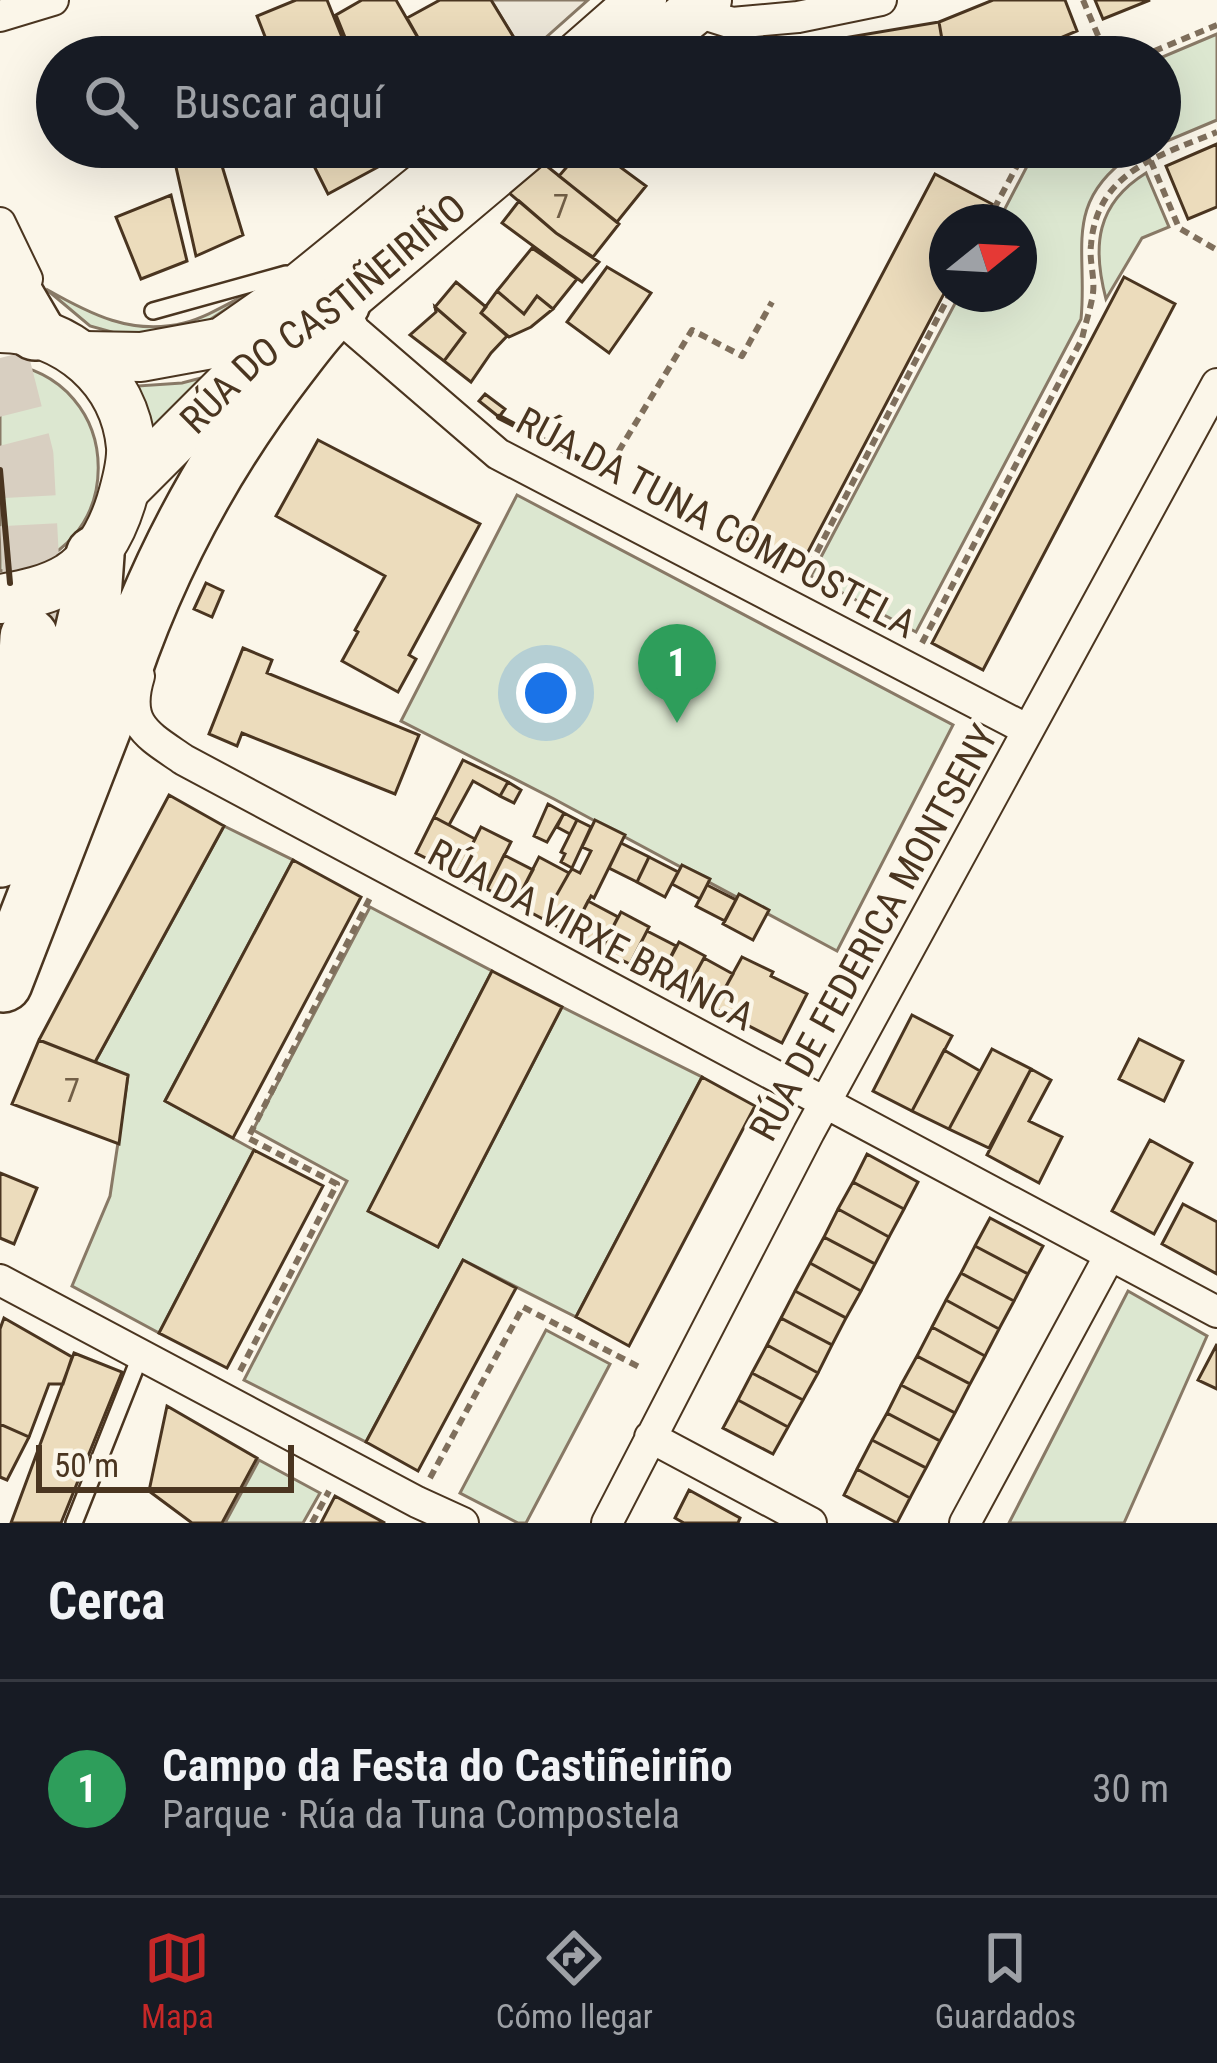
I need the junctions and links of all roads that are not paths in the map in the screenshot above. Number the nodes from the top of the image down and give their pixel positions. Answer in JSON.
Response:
{"nodes":[{"id":1,"x":52,"y":0,"type":"edge"},
{"id":2,"x":642,"y":0,"type":"edge"},
{"id":3,"x":881,"y":0,"type":"edge"},
{"id":4,"x":701,"y":5,"type":"edge"},
{"id":5,"x":0,"y":16,"type":"edge"},
{"id":6,"x":601,"y":36,"type":"edge"},
{"id":7,"x":663,"y":36,"type":"edge"},
{"id":8,"x":447,"y":168,"type":"edge"},
{"id":9,"x":501,"y":168,"type":"edge"},
{"id":10,"x":0,"y":223,"type":"edge"},
{"id":11,"x":354,"y":244,"type":"junction"},
{"id":12,"x":0,"y":271,"type":"edge"},
{"id":13,"x":341,"y":303,"type":"junction"},
{"id":14,"x":153,"y":311,"type":"dead end"},
{"id":15,"x":47,"y":340,"type":"edge"},
{"id":16,"x":1217,"y":384,"type":"edge"},
{"id":17,"x":217,"y":470,"type":"junction"},
{"id":18,"x":125,"y":488,"type":"junction"},
{"id":19,"x":95,"y":554,"type":"junction"},
{"id":20,"x":15,"y":618,"type":"edge"},
{"id":21,"x":1028,"y":730,"type":"junction"},
{"id":22,"x":184,"y":760,"type":"junction"},
{"id":23,"x":78,"y":789,"type":"junction"},
{"id":24,"x":0,"y":858,"type":"edge"},
{"id":25,"x":1,"y":988,"type":"edge"},
{"id":26,"x":826,"y":1102,"type":"junction"},
{"id":27,"x":1109,"y":1255,"type":"junction"},
{"id":28,"x":0,"y":1280,"type":"edge"},
{"id":29,"x":1217,"y":1312,"type":"edge"},
{"id":30,"x":141,"y":1354,"type":"junction"},
{"id":31,"x":650,"y":1437,"type":"junction"},
{"id":32,"x":434,"y":1505,"type":"edge"},
{"id":33,"x":74,"y":1523,"type":"edge"},
{"id":34,"x":463,"y":1523,"type":"edge"},
{"id":35,"x":607,"y":1523,"type":"edge"},
{"id":36,"x":811,"y":1523,"type":"edge"},
{"id":37,"x":965,"y":1523,"type":"edge"}],
"edges":[{"from":1,"to":5,"type":"street"},
{"from":2,"to":6,"type":"main road"},
{"from":3,"to":4,"type":"street"},
{"from":4,"to":7,"type":"main road"},
{"from":8,"to":11,"type":"main road","name":"RÚA DO CASTIÑEIRIÑO"},
{"from":9,"to":13,"type":"main road","name":"RÚA DO CASTIÑEIRIÑO"},
{"from":10,"to":15,"type":"street"},
{"from":11,"to":14,"type":"lane"},
{"from":11,"to":15,"type":"main road","name":"RÚA DO CASTIÑEIRIÑO"},
{"from":12,"to":15,"type":"highway"},
{"from":13,"to":17,"type":"highway"},
{"from":13,"to":18,"type":"main road","name":"RÚA DO CASTIÑEIRIÑO"},
{"from":13,"to":21,"type":"street","name":"RÚA DA TUNA COMPOSTELA"},
{"from":15,"to":18,"type":"main road","name":"RÚA DO CASTIÑEIRIÑO"},
{"from":16,"to":21,"type":"street","name":"RÚA DE FEDERICA MONTSENY"},
{"from":17,"to":22,"type":"street","name":"RÚA DA VIRXE BRANCA"},
{"from":17,"to":23,"type":"highway"},
{"from":18,"to":19,"type":"main road","name":"RÚA DO CASTIÑEIRIÑO"},
{"from":19,"to":20,"type":"main road","name":"RÚA DO CASTIÑEIRIÑO"},
{"from":19,"to":25,"type":"highway"},
{"from":20,"to":24,"type":"highway"},
{"from":21,"to":26,"type":"street","name":"RÚA DE FEDERICA MONTSENY"},
{"from":22,"to":23,"type":"street","name":"RÚA DA VIRXE BRANCA"},
{"from":22,"to":26,"type":"street","name":"RÚA DA VIRXE BRANCA"},
{"from":23,"to":25,"type":"highway"},
{"from":26,"to":27,"type":"street","name":"RÚA DA VIRXE BRANCA"},
{"from":26,"to":31,"type":"street","name":"RÚA DE FEDERICA MONTSENY"},
{"from":27,"to":29,"type":"street","name":"RÚA DA VIRXE BRANCA"},
{"from":27,"to":37,"type":"street"},
{"from":28,"to":30,"type":"street"},
{"from":30,"to":32,"type":"street"},
{"from":30,"to":33,"type":"lane"},
{"from":31,"to":35,"type":"street","name":"RÚA DE FEDERICA MONTSENY"},
{"from":31,"to":36,"type":"street"},
{"from":32,"to":34,"type":"street"}]}
